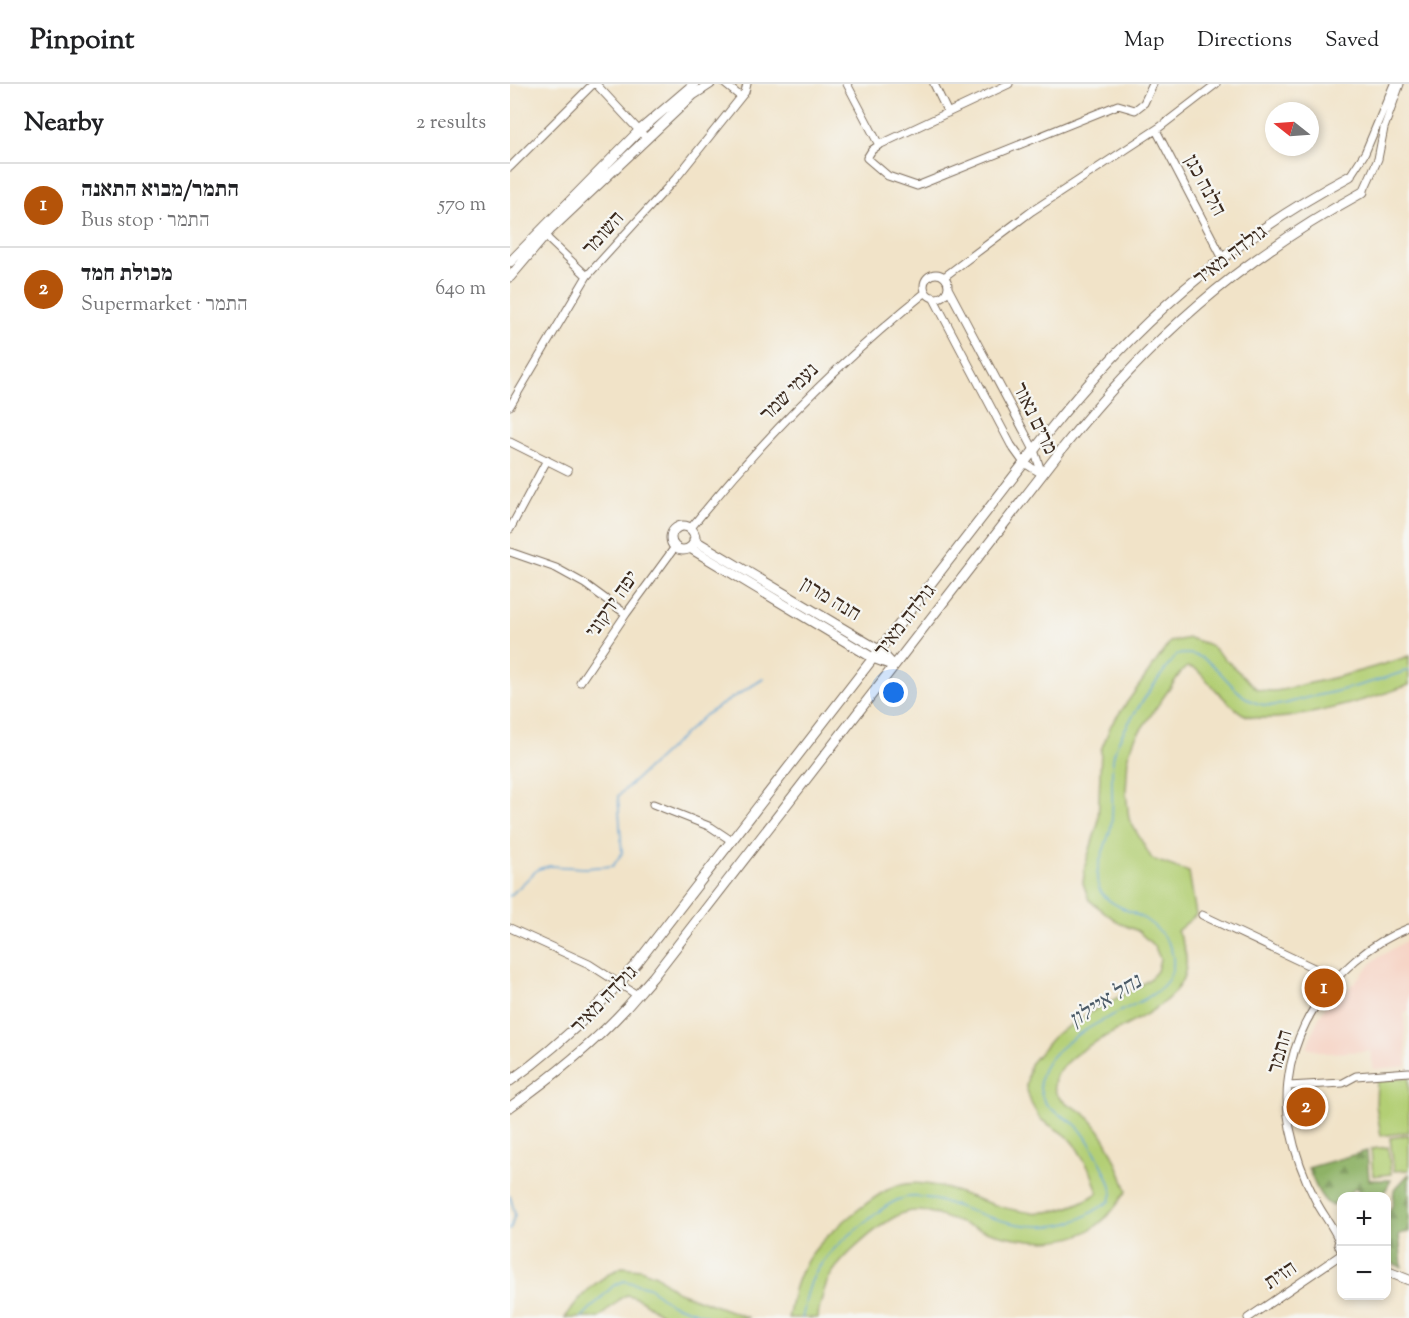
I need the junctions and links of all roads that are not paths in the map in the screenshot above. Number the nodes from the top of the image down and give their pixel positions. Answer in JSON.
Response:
{"nodes":[{"id":1,"x":595,"y":84,"type":"edge"},
{"id":2,"x":694,"y":84,"type":"edge"},
{"id":3,"x":710,"y":84,"type":"edge"},
{"id":4,"x":724,"y":84,"type":"edge"},
{"id":5,"x":747,"y":84,"type":"edge"},
{"id":6,"x":847,"y":84,"type":"edge"},
{"id":7,"x":934,"y":84,"type":"edge"},
{"id":8,"x":1009,"y":84,"type":"edge"},
{"id":9,"x":1153,"y":84,"type":"edge"},
{"id":10,"x":1216,"y":84,"type":"edge"},
{"id":11,"x":1394,"y":84,"type":"edge"},
{"id":12,"x":1400,"y":84,"type":"edge"},
{"id":13,"x":741,"y":97,"type":"junction"},
{"id":14,"x":948,"y":113,"type":"junction"},
{"id":15,"x":1156,"y":130,"type":"junction"},
{"id":16,"x":643,"y":134,"type":"junction"},
{"id":17,"x":879,"y":145,"type":"junction"},
{"id":18,"x":510,"y":167,"type":"edge"},
{"id":19,"x":1350,"y":176,"type":"joint"},
{"id":20,"x":1363,"y":192,"type":"joint"},
{"id":21,"x":545,"y":236,"type":"junction"},
{"id":22,"x":1222,"y":257,"type":"junction"},
{"id":23,"x":510,"y":262,"type":"edge"},
{"id":24,"x":587,"y":276,"type":"junction"},
{"id":25,"x":510,"y":277,"type":"edge"},
{"id":26,"x":944,"y":277,"type":"junction"},
{"id":27,"x":948,"y":288,"type":"junction"},
{"id":28,"x":926,"y":292,"type":"junction"},
{"id":29,"x":933,"y":297,"type":"junction"},
{"id":30,"x":510,"y":406,"type":"edge"},
{"id":31,"x":510,"y":442,"type":"edge"},
{"id":32,"x":1034,"y":450,"type":"junction"},
{"id":33,"x":547,"y":460,"type":"junction"},
{"id":34,"x":1024,"y":463,"type":"junction"},
{"id":35,"x":568,"y":471,"type":"dead end"},
{"id":36,"x":1042,"y":474,"type":"junction"},
{"id":37,"x":510,"y":529,"type":"edge"},
{"id":38,"x":690,"y":529,"type":"junction"},
{"id":39,"x":692,"y":544,"type":"junction"},
{"id":40,"x":675,"y":548,"type":"junction"},
{"id":41,"x":510,"y":552,"type":"edge"},
{"id":42,"x":626,"y":614,"type":"junction"},
{"id":43,"x":876,"y":654,"type":"junction"},
{"id":44,"x":894,"y":666,"type":"junction"},
{"id":45,"x":580,"y":682,"type":"dead end"},
{"id":46,"x":653,"y":804,"type":"dead end"},
{"id":47,"x":732,"y":841,"type":"junction"},
{"id":48,"x":1202,"y":915,"type":"dead end"},
{"id":49,"x":510,"y":928,"type":"edge"},
{"id":50,"x":1409,"y":928,"type":"edge"},
{"id":51,"x":1335,"y":978,"type":"junction"},
{"id":52,"x":620,"y":982,"type":"junction"},
{"id":53,"x":637,"y":995,"type":"junction"},
{"id":54,"x":1409,"y":1072,"type":"edge"},
{"id":55,"x":510,"y":1081,"type":"edge"},
{"id":56,"x":1288,"y":1086,"type":"junction"},
{"id":57,"x":510,"y":1107,"type":"edge"},
{"id":58,"x":1337,"y":1235,"type":"edge"},
{"id":59,"x":1338,"y":1246,"type":"edge"},
{"id":60,"x":1337,"y":1257,"type":"edge"},
{"id":61,"x":1332,"y":1261,"type":"junction"},
{"id":62,"x":1391,"y":1273,"type":"edge"},
{"id":63,"x":1409,"y":1280,"type":"edge"},
{"id":64,"x":1248,"y":1318,"type":"edge"}],
"edges":[{"from":1,"to":16,"type":"street"},
{"from":1,"to":18,"type":"street"},
{"from":2,"to":16,"type":"main road"},
{"from":3,"to":16,"type":"main road"},
{"from":4,"to":13,"type":"street"},
{"from":5,"to":13,"type":"street","name":"השומר"},
{"from":6,"to":17,"type":"street"},
{"from":7,"to":14,"type":"street"},
{"from":8,"to":14,"type":"street"},
{"from":9,"to":17,"type":"street"},
{"from":10,"to":15,"type":"street"},
{"from":11,"to":19,"type":"street"},
{"from":12,"to":20,"type":"street"},
{"from":13,"to":24,"type":"street","name":"השומר"},
{"from":14,"to":17,"type":"street"},
{"from":15,"to":22,"type":"street","name":"הלנה כגן"},
{"from":15,"to":26,"type":"street"},
{"from":16,"to":21,"type":"main road"},
{"from":16,"to":23,"type":"main road"},
{"from":19,"to":22,"type":"main road","name":"גולדה מאיר"},
{"from":20,"to":36,"type":"main road","name":"גולדה מאיר"},
{"from":21,"to":24,"type":"street"},
{"from":21,"to":25,"type":"main road"},
{"from":22,"to":32,"type":"main road","name":"גולדה מאיר"},
{"from":24,"to":30,"type":"street","name":"השומר"},
{"from":26,"to":27,"type":"street"},
{"from":26,"to":28,"type":"street"},
{"from":27,"to":29,"type":"street"},
{"from":27,"to":32,"type":"street","name":"מרים נאור"},
{"from":28,"to":29,"type":"street"},
{"from":28,"to":38,"type":"street","name":"נעמי שמר"},
{"from":29,"to":34,"type":"street","name":"מרים נאור"},
{"from":31,"to":33,"type":"street"},
{"from":32,"to":34,"type":"main road","name":"גולדה מאיר"},
{"from":32,"to":36,"type":"street","name":"מרים נאור"},
{"from":33,"to":35,"type":"street"},
{"from":33,"to":37,"type":"street"},
{"from":34,"to":36,"type":"street","name":"מרים נאור"},
{"from":34,"to":43,"type":"main road","name":"גולדה מאיר"},
{"from":36,"to":44,"type":"main road","name":"גולדה מאיר"},
{"from":38,"to":39,"type":"main road"},
{"from":38,"to":40,"type":"main road"},
{"from":39,"to":40,"type":"main road"},
{"from":39,"to":43,"type":"main road","name":"חנה מרון"},
{"from":40,"to":42,"type":"street","name":"יפה ירקוני"},
{"from":41,"to":42,"type":"street"},
{"from":42,"to":45,"type":"street","name":"יפה ירקוני"},
{"from":43,"to":44,"type":"main road","name":"חנה מרון"},
{"from":43,"to":47,"type":"main road","name":"גולדה מאיר"},
{"from":44,"to":53,"type":"main road","name":"גולדה מאיר"},
{"from":46,"to":47,"type":"street"},
{"from":47,"to":52,"type":"main road","name":"גולדה מאיר"},
{"from":48,"to":51,"type":"street"},
{"from":49,"to":52,"type":"street"},
{"from":50,"to":51,"type":"street","name":"התמר"},
{"from":51,"to":56,"type":"street","name":"התמר"},
{"from":52,"to":53,"type":"street"},
{"from":52,"to":55,"type":"main road","name":"גולדה מאיר"},
{"from":53,"to":57,"type":"main road","name":"גולדה מאיר"},
{"from":54,"to":56,"type":"street"},
{"from":56,"to":58,"type":"street","name":"התמר"},
{"from":59,"to":61,"type":"street"},
{"from":60,"to":61,"type":"street","name":"הזית"},
{"from":61,"to":64,"type":"street","name":"הזית"},
{"from":62,"to":63,"type":"main road"}]}
